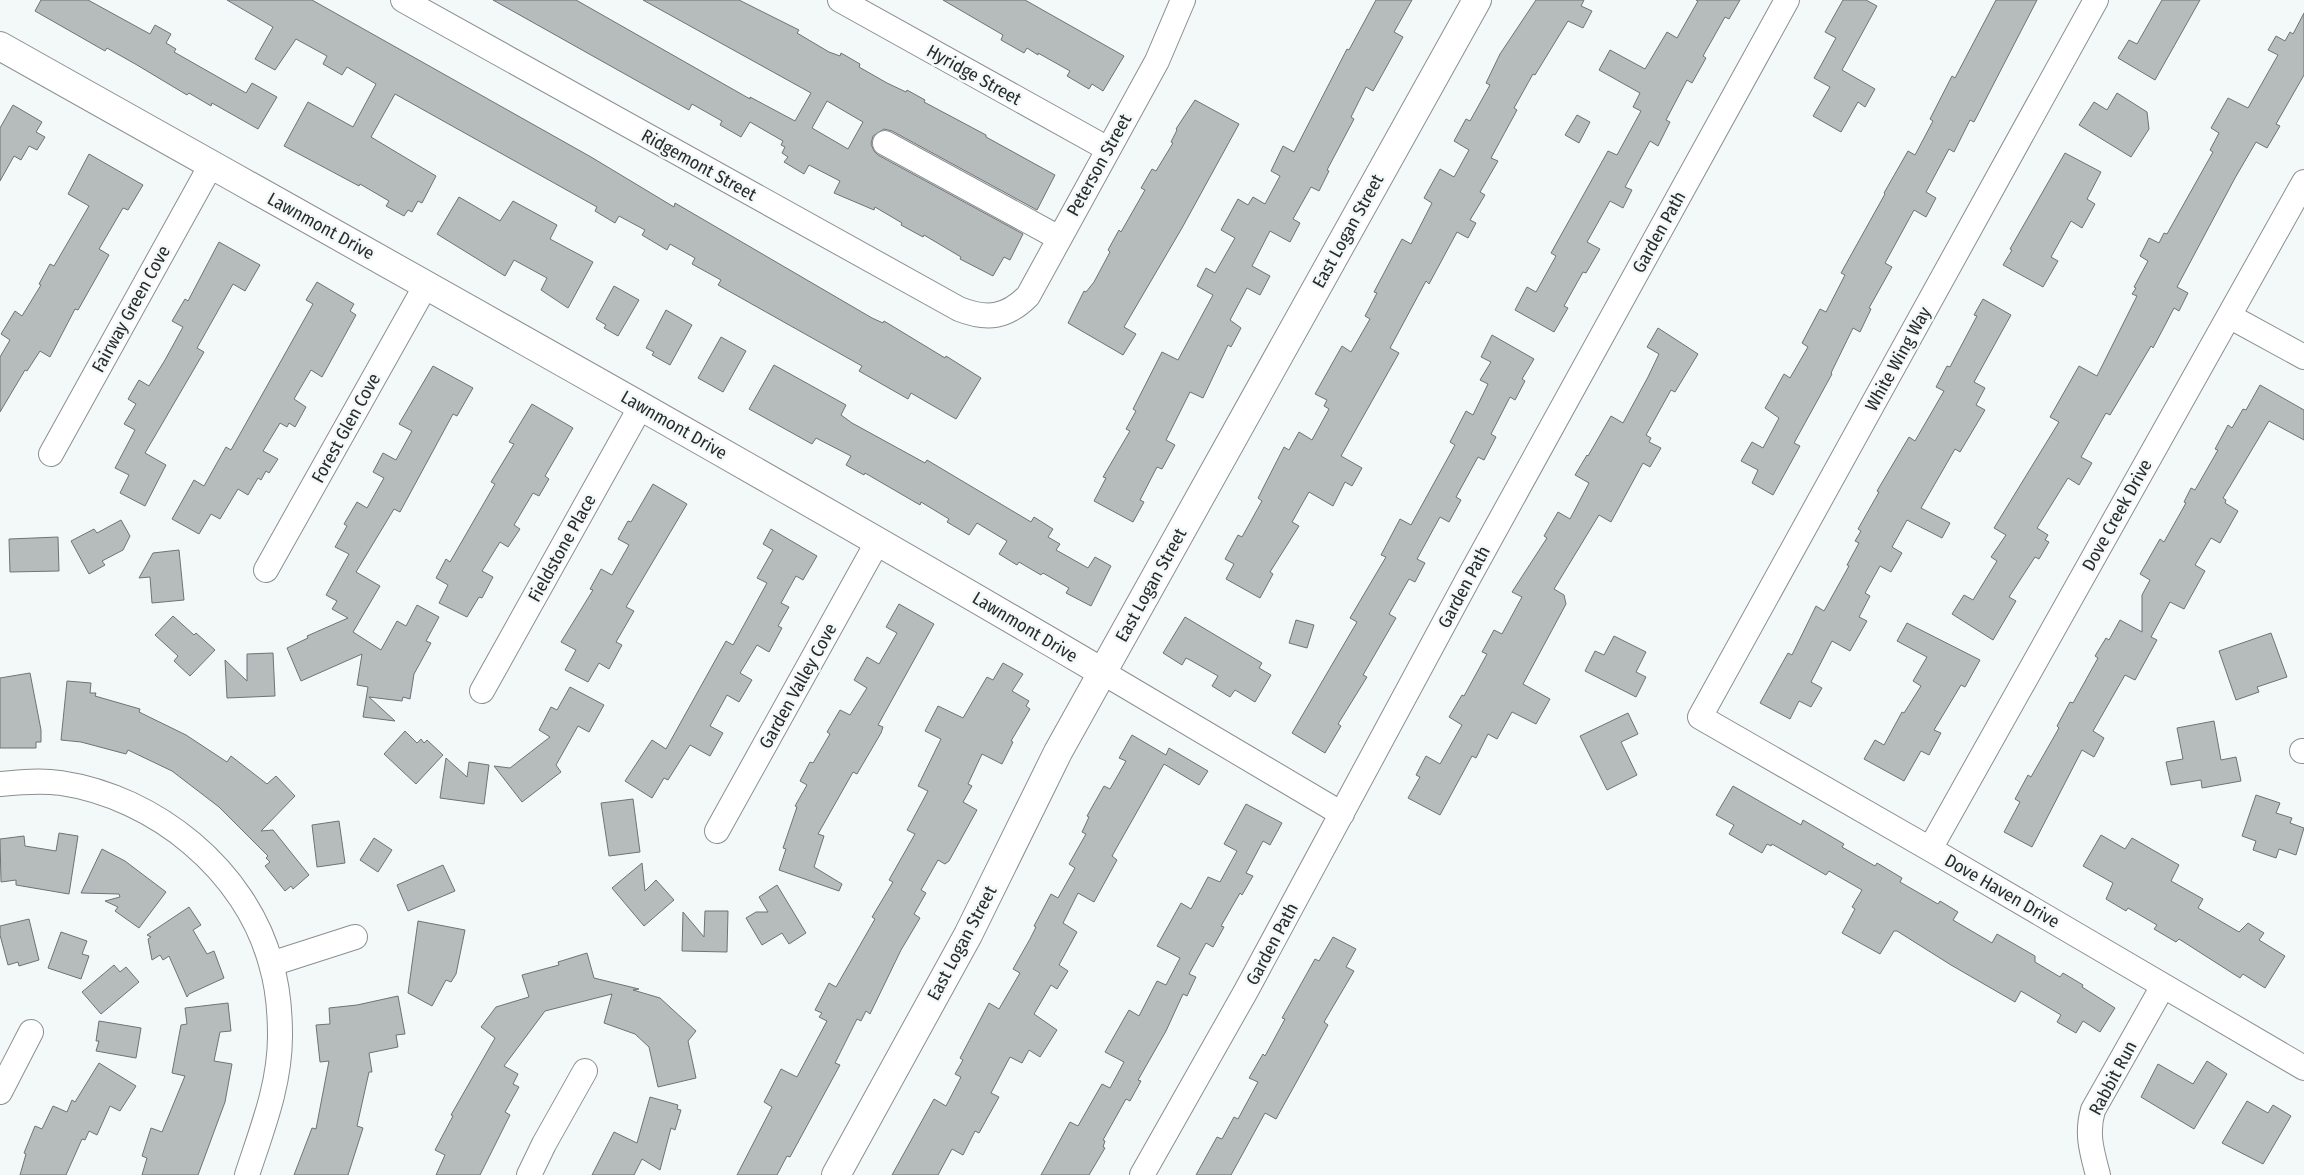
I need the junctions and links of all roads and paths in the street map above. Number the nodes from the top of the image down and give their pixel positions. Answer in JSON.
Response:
{"nodes":[{"id":1,"x":403,"y":0,"type":"edge"},
{"id":2,"x":840,"y":0,"type":"edge"},
{"id":3,"x":1182,"y":0,"type":"edge"},
{"id":4,"x":1477,"y":0,"type":"edge"},
{"id":5,"x":1787,"y":0,"type":"edge"},
{"id":6,"x":2096,"y":0,"type":"edge"},
{"id":7,"x":0,"y":46,"type":"edge"},
{"id":8,"x":885,"y":143,"type":"dead end"},
{"id":9,"x":1108,"y":149,"type":"junction"},
{"id":10,"x":211,"y":165,"type":"junction"},
{"id":11,"x":2304,"y":182,"type":"edge"},
{"id":12,"x":1059,"y":238,"type":"junction"},
{"id":13,"x":426,"y":285,"type":"junction"},
{"id":14,"x":999,"y":315,"type":"joint"},
{"id":15,"x":2229,"y":316,"type":"junction"},
{"id":16,"x":2304,"y":357,"type":"edge"},
{"id":17,"x":642,"y":406,"type":"junction"},
{"id":18,"x":51,"y":454,"type":"dead end"},
{"id":19,"x":878,"y":541,"type":"junction"},
{"id":20,"x":266,"y":570,"type":"dead end"},
{"id":21,"x":1102,"y":672,"type":"junction"},
{"id":22,"x":482,"y":691,"type":"dead end"},
{"id":23,"x":1700,"y":717,"type":"joint"},
{"id":24,"x":0,"y":784,"type":"edge"},
{"id":25,"x":1342,"y":814,"type":"junction"},
{"id":26,"x":717,"y":831,"type":"dead end"},
{"id":27,"x":1930,"y":849,"type":"junction"},
{"id":28,"x":355,"y":937,"type":"dead end"},
{"id":29,"x":271,"y":964,"type":"junction"},
{"id":30,"x":2163,"y":986,"type":"junction"},
{"id":31,"x":31,"y":1032,"type":"dead end"},
{"id":32,"x":2304,"y":1068,"type":"edge"},
{"id":33,"x":586,"y":1070,"type":"dead end"},
{"id":34,"x":0,"y":1092,"type":"edge"},
{"id":35,"x":246,"y":1175,"type":"edge"},
{"id":36,"x":529,"y":1175,"type":"edge"},
{"id":37,"x":836,"y":1175,"type":"edge"},
{"id":38,"x":1142,"y":1175,"type":"edge"},
{"id":39,"x":2098,"y":1175,"type":"edge"}],
"edges":[{"from":1,"to":14,"type":"street","name":"Ridgemont Street"},
{"from":2,"to":9,"type":"street","name":"Hyridge Street"},
{"from":3,"to":9,"type":"street","name":"Peterson Street"},
{"from":4,"to":21,"type":"street","name":"East Logan Street"},
{"from":5,"to":25,"type":"street","name":"Garden Path"},
{"from":6,"to":23,"type":"street","name":"White Wing Way"},
{"from":7,"to":10,"type":"street","name":"Lawnmont Drive"},
{"from":8,"to":12,"type":"street"},
{"from":9,"to":12,"type":"street","name":"Peterson Street"},
{"from":10,"to":13,"type":"street","name":"Lawnmont Drive"},
{"from":10,"to":18,"type":"street","name":"Fairway Green Cove"},
{"from":11,"to":15,"type":"street","name":"Dove Creek Drive"},
{"from":12,"to":14,"type":"street","name":"Peterson Street"},
{"from":13,"to":17,"type":"street","name":"Lawnmont Drive"},
{"from":13,"to":20,"type":"street","name":"Forest Glen Cove"},
{"from":15,"to":16,"type":"street"},
{"from":15,"to":27,"type":"street","name":"Dove Creek Drive"},
{"from":17,"to":19,"type":"street","name":"Lawnmont Drive"},
{"from":17,"to":22,"type":"street","name":"Fieldstone Place"},
{"from":19,"to":21,"type":"street","name":"Lawnmont Drive"},
{"from":19,"to":26,"type":"street","name":"Garden Valley Cove"},
{"from":21,"to":25,"type":"street","name":"Lawnmont Drive"},
{"from":21,"to":37,"type":"street","name":"East Logan Street"},
{"from":23,"to":27,"type":"street","name":"Dove Haven Drive"},
{"from":24,"to":29,"type":"street"},
{"from":25,"to":38,"type":"street","name":"Garden Path"},
{"from":27,"to":30,"type":"street","name":"Dove Haven Drive"},
{"from":28,"to":29,"type":"street"},
{"from":29,"to":35,"type":"street"},
{"from":30,"to":32,"type":"street","name":"Dove Haven Drive"},
{"from":30,"to":39,"type":"street","name":"Rabbit Run"},
{"from":31,"to":34,"type":"street"},
{"from":33,"to":36,"type":"street"}]}
